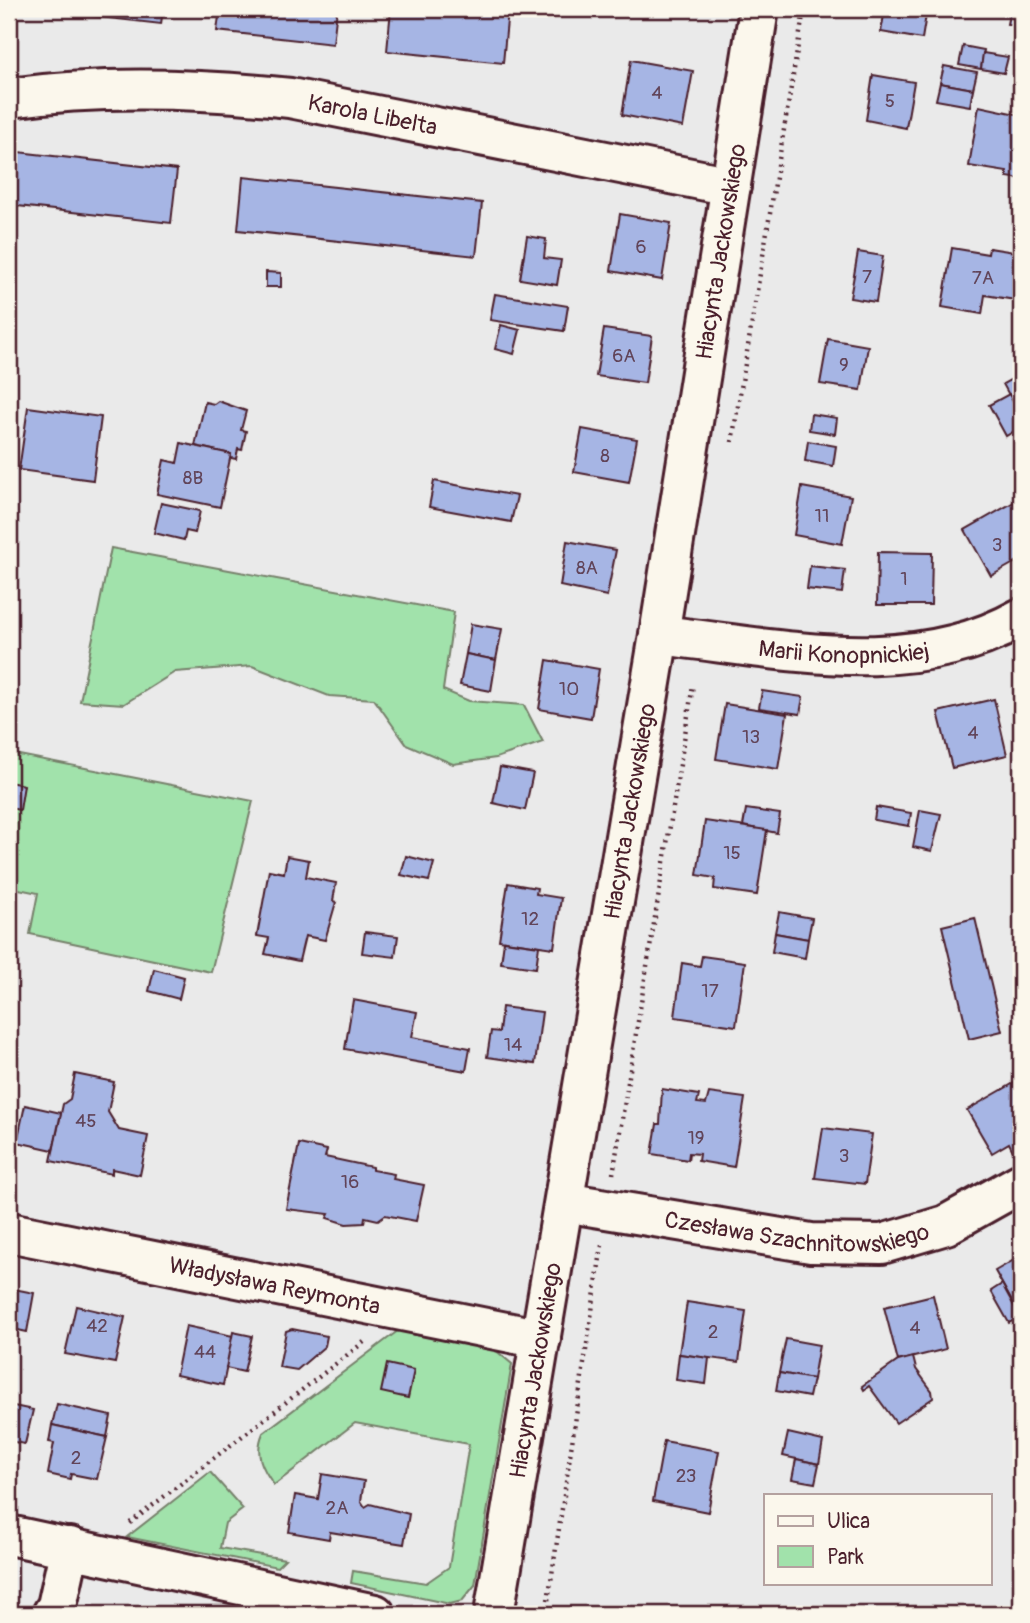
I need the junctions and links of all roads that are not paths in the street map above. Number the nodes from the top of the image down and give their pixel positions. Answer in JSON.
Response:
{"nodes":[{"id":1,"x":759,"y":9,"type":"edge"},
{"id":2,"x":9,"y":98,"type":"edge"},
{"id":3,"x":731,"y":186,"type":"junction"},
{"id":4,"x":1021,"y":618,"type":"edge"},
{"id":5,"x":659,"y":635,"type":"junction"},
{"id":6,"x":1021,"y":1183,"type":"edge"},
{"id":7,"x":564,"y":1202,"type":"junction"},
{"id":8,"x":9,"y":1232,"type":"edge"},
{"id":9,"x":541,"y":1339,"type":"junction"},
{"id":10,"x":9,"y":1535,"type":"edge"},
{"id":11,"x":70,"y":1547,"type":"junction"},
{"id":12,"x":51,"y":1614,"type":"edge"},
{"id":13,"x":374,"y":1614,"type":"edge"},
{"id":14,"x":494,"y":1614,"type":"edge"}],
"edges":[{"from":1,"to":3,"type":"street","name":"Hiacynta Jackowskiego"},
{"from":2,"to":3,"type":"street","name":"Karola Libelta"},
{"from":3,"to":5,"type":"street","name":"Hiacynta Jackowskiego"},
{"from":4,"to":5,"type":"street","name":"Marii Konopnickiej"},
{"from":5,"to":7,"type":"street","name":"Hiacynta Jackowskiego"},
{"from":6,"to":7,"type":"street","name":"Czesława Szachnitowskiego"},
{"from":7,"to":9,"type":"street","name":"Hiacynta Jackowskiego"},
{"from":8,"to":9,"type":"street","name":"Władysława Reymonta"},
{"from":9,"to":14,"type":"street","name":"Hiacynta Jackowskiego"},
{"from":10,"to":11,"type":"street"},
{"from":11,"to":12,"type":"street"},
{"from":11,"to":13,"type":"street"}]}
